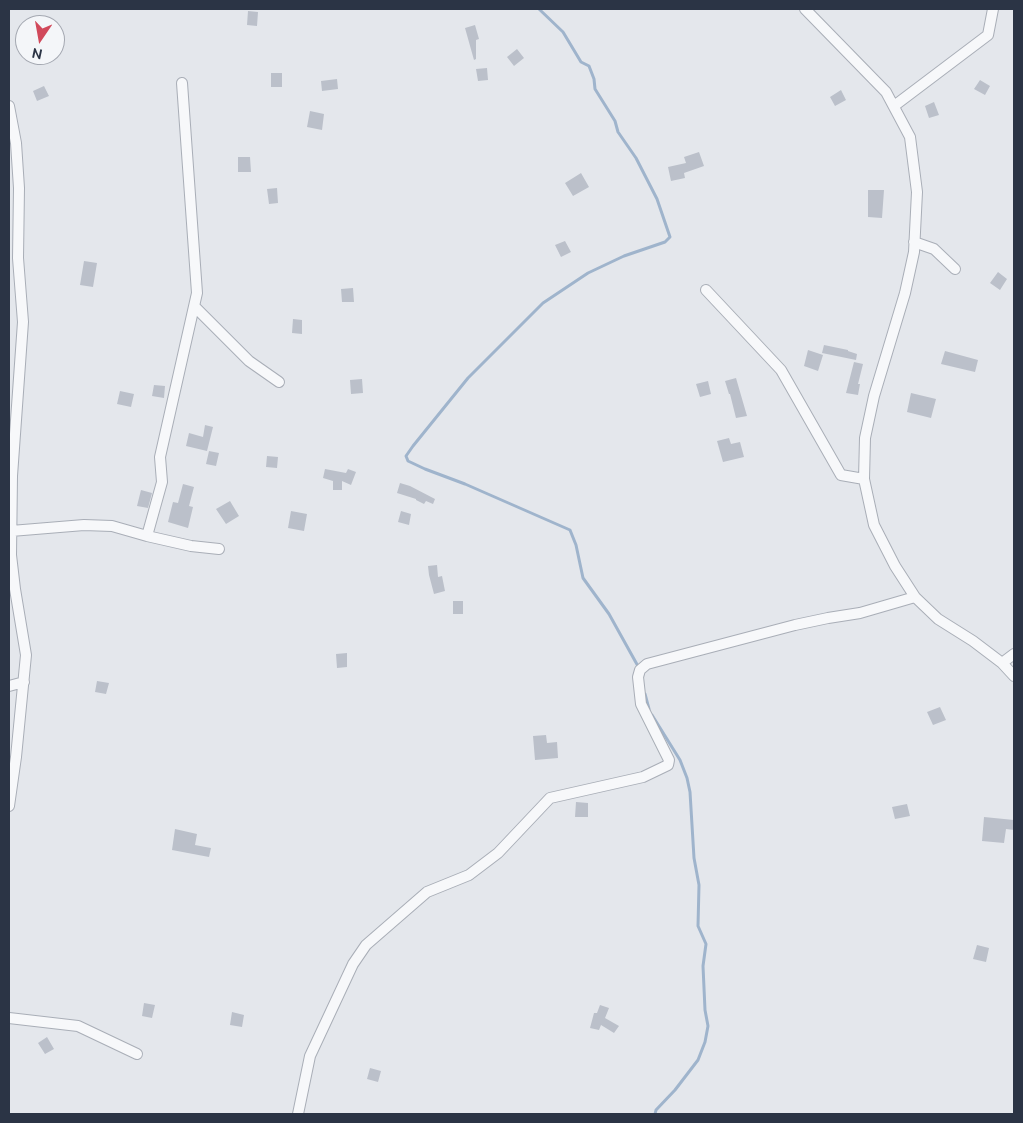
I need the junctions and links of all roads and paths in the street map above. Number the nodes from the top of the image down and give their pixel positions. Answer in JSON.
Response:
{"nodes":[{"id":1,"x":805,"y":9,"type":"edge"},
{"id":2,"x":993,"y":9,"type":"edge"},
{"id":3,"x":182,"y":83,"type":"dead end"},
{"id":4,"x":9,"y":106,"type":"edge"},
{"id":5,"x":894,"y":106,"type":"junction"},
{"id":6,"x":914,"y":242,"type":"junction"},
{"id":7,"x":955,"y":269,"type":"dead end"},
{"id":8,"x":706,"y":290,"type":"dead end"},
{"id":9,"x":195,"y":307,"type":"junction"},
{"id":10,"x":279,"y":382,"type":"dead end"},
{"id":11,"x":864,"y":479,"type":"junction"},
{"id":12,"x":10,"y":531,"type":"junction"},
{"id":13,"x":147,"y":536,"type":"junction"},
{"id":14,"x":219,"y":549,"type":"dead end"},
{"id":15,"x":915,"y":597,"type":"junction"},
{"id":16,"x":1014,"y":654,"type":"edge"},
{"id":17,"x":1002,"y":663,"type":"junction"},
{"id":18,"x":1014,"y":676,"type":"edge"},
{"id":19,"x":24,"y":682,"type":"junction"},
{"id":20,"x":9,"y":686,"type":"edge"},
{"id":21,"x":9,"y":806,"type":"edge"},
{"id":22,"x":9,"y":1018,"type":"edge"},
{"id":23,"x":137,"y":1054,"type":"dead end"},
{"id":24,"x":298,"y":1114,"type":"edge"}],
"edges":[{"from":1,"to":5,"type":"street"},
{"from":2,"to":5,"type":"street"},
{"from":3,"to":9,"type":"street"},
{"from":4,"to":12,"type":"street"},
{"from":5,"to":6,"type":"street"},
{"from":6,"to":7,"type":"street"},
{"from":6,"to":11,"type":"street"},
{"from":8,"to":11,"type":"street"},
{"from":9,"to":10,"type":"street"},
{"from":9,"to":13,"type":"street"},
{"from":11,"to":15,"type":"street"},
{"from":12,"to":13,"type":"street"},
{"from":12,"to":19,"type":"street"},
{"from":13,"to":14,"type":"street"},
{"from":15,"to":17,"type":"street"},
{"from":15,"to":24,"type":"street"},
{"from":16,"to":17,"type":"street"},
{"from":17,"to":18,"type":"street"},
{"from":19,"to":20,"type":"street"},
{"from":19,"to":21,"type":"street"},
{"from":22,"to":23,"type":"street"}]}
